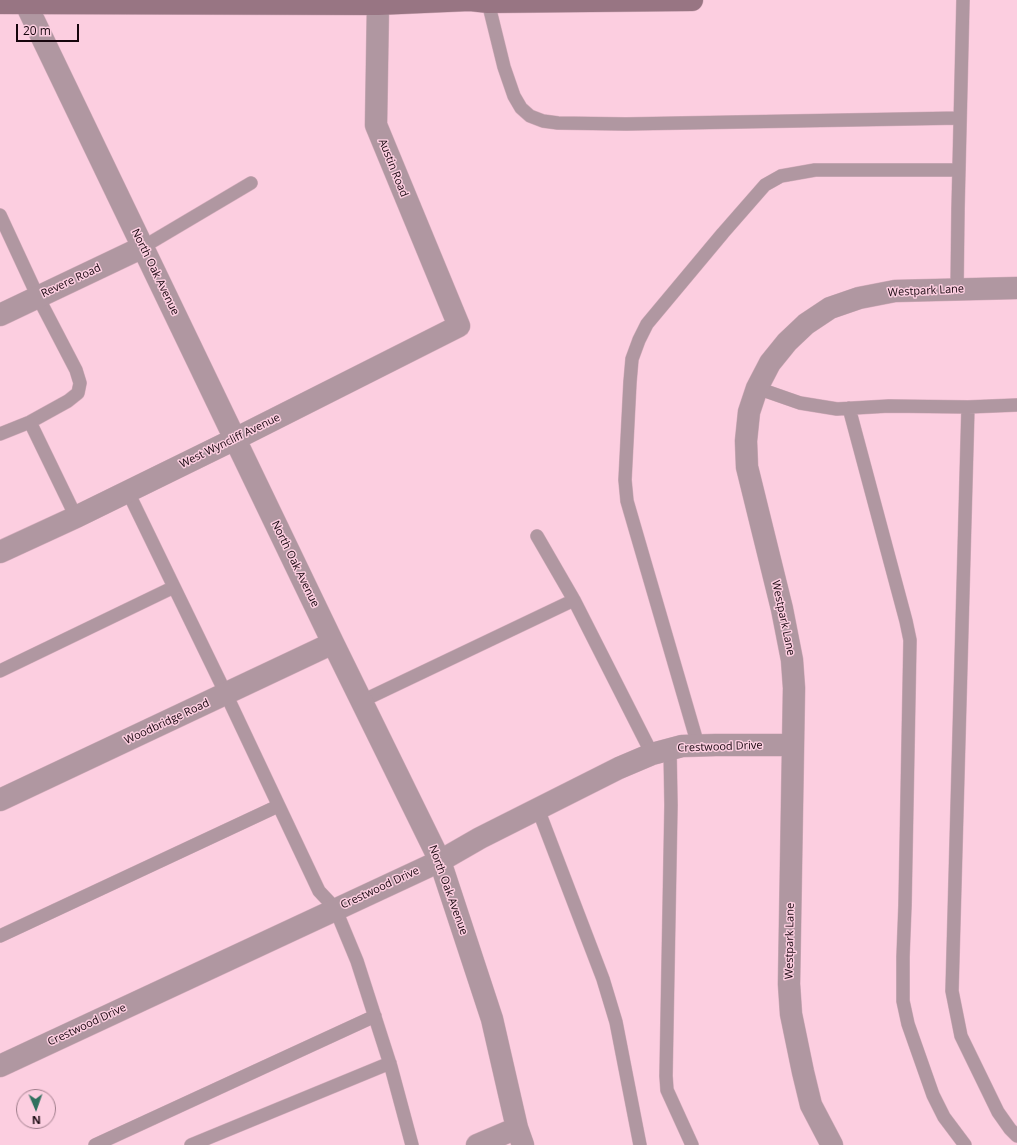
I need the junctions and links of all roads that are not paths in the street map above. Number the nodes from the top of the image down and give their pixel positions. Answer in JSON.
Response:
{"nodes":[{"id":1,"x":692,"y":0,"type":"edge"},
{"id":2,"x":963,"y":0,"type":"edge"},
{"id":3,"x":25,"y":1,"type":"edge"},
{"id":4,"x":261,"y":2,"type":"edge"},
{"id":5,"x":378,"y":2,"type":"edge"},
{"id":6,"x":488,"y":2,"type":"junction"},
{"id":7,"x":0,"y":3,"type":"edge"},
{"id":8,"x":960,"y":118,"type":"junction"},
{"id":9,"x":959,"y":170,"type":"junction"},
{"id":10,"x":251,"y":183,"type":"dead end"},
{"id":11,"x":0,"y":215,"type":"edge"},
{"id":12,"x":143,"y":247,"type":"junction"},
{"id":13,"x":1017,"y":288,"type":"edge"},
{"id":14,"x":957,"y":290,"type":"junction"},
{"id":15,"x":38,"y":297,"type":"junction"},
{"id":16,"x":0,"y":315,"type":"edge"},
{"id":17,"x":459,"y":326,"type":"joint"},
{"id":18,"x":757,"y":388,"type":"junction"},
{"id":19,"x":1017,"y":405,"type":"edge"},
{"id":20,"x":968,"y":407,"type":"junction"},
{"id":21,"x":848,"y":408,"type":"junction"},
{"id":22,"x":30,"y":422,"type":"junction"},
{"id":23,"x":0,"y":434,"type":"edge"},
{"id":24,"x":235,"y":439,"type":"junction"},
{"id":25,"x":128,"y":492,"type":"junction"},
{"id":26,"x":76,"y":517,"type":"junction"},
{"id":27,"x":537,"y":536,"type":"dead end"},
{"id":28,"x":0,"y":552,"type":"edge"},
{"id":29,"x":174,"y":588,"type":"junction"},
{"id":30,"x":574,"y":600,"type":"junction"},
{"id":31,"x":333,"y":643,"type":"junction"},
{"id":32,"x":0,"y":671,"type":"edge"},
{"id":33,"x":226,"y":694,"type":"junction"},
{"id":34,"x":362,"y":701,"type":"junction"},
{"id":35,"x":698,"y":745,"type":"junction"},
{"id":36,"x":792,"y":745,"type":"junction"},
{"id":37,"x":661,"y":752,"type":"junction"},
{"id":38,"x":0,"y":800,"type":"edge"},
{"id":39,"x":278,"y":806,"type":"junction"},
{"id":40,"x":538,"y":810,"type":"junction"},
{"id":41,"x":440,"y":860,"type":"junction"},
{"id":42,"x":335,"y":908,"type":"junction"},
{"id":43,"x":0,"y":936,"type":"edge"},
{"id":44,"x":375,"y":1016,"type":"junction"},
{"id":45,"x":390,"y":1063,"type":"junction"},
{"id":46,"x":0,"y":1066,"type":"edge"},
{"id":47,"x":520,"y":1136,"type":"edge"},
{"id":48,"x":1017,"y":1136,"type":"edge"},
{"id":49,"x":95,"y":1145,"type":"edge"},
{"id":50,"x":191,"y":1145,"type":"edge"},
{"id":51,"x":412,"y":1145,"type":"edge"},
{"id":52,"x":476,"y":1145,"type":"edge"},
{"id":53,"x":640,"y":1145,"type":"edge"},
{"id":54,"x":692,"y":1145,"type":"edge"},
{"id":55,"x":832,"y":1145,"type":"edge"},
{"id":56,"x":965,"y":1145,"type":"edge"}],
"edges":[{"from":1,"to":6,"type":"main road"},
{"from":2,"to":8,"type":"lane"},
{"from":3,"to":4,"type":"main road"},
{"from":3,"to":7,"type":"main road"},
{"from":3,"to":12,"type":"street","name":"North Oak Avenue"},
{"from":4,"to":5,"type":"main road"},
{"from":5,"to":6,"type":"main road"},
{"from":5,"to":17,"type":"street","name":"Austin Road"},
{"from":6,"to":8,"type":"lane"},
{"from":8,"to":9,"type":"lane"},
{"from":9,"to":14,"type":"lane"},
{"from":9,"to":35,"type":"lane"},
{"from":10,"to":12,"type":"lane"},
{"from":11,"to":15,"type":"lane"},
{"from":12,"to":15,"type":"street","name":"Revere Road"},
{"from":12,"to":24,"type":"street","name":"North Oak Avenue"},
{"from":13,"to":14,"type":"street","name":"Westpark Lane"},
{"from":14,"to":18,"type":"street","name":"Westpark Lane"},
{"from":15,"to":16,"type":"street","name":"Revere Road"},
{"from":15,"to":22,"type":"lane"},
{"from":17,"to":24,"type":"street","name":"West Wyncliff Avenue"},
{"from":18,"to":21,"type":"lane"},
{"from":18,"to":36,"type":"street","name":"Westpark Lane"},
{"from":19,"to":20,"type":"lane"},
{"from":20,"to":21,"type":"lane"},
{"from":20,"to":48,"type":"lane"},
{"from":21,"to":56,"type":"lane"},
{"from":22,"to":23,"type":"lane"},
{"from":22,"to":26,"type":"lane"},
{"from":24,"to":25,"type":"street","name":"West Wyncliff Avenue"},
{"from":24,"to":31,"type":"street","name":"North Oak Avenue"},
{"from":25,"to":26,"type":"street","name":"West Wyncliff Avenue"},
{"from":25,"to":29,"type":"lane"},
{"from":26,"to":28,"type":"street","name":"West Wyncliff Avenue"},
{"from":27,"to":30,"type":"lane"},
{"from":29,"to":32,"type":"lane"},
{"from":29,"to":33,"type":"lane"},
{"from":30,"to":34,"type":"lane"},
{"from":30,"to":37,"type":"lane"},
{"from":31,"to":33,"type":"street","name":"Woodbridge Road"},
{"from":31,"to":34,"type":"street","name":"North Oak Avenue"},
{"from":33,"to":38,"type":"street","name":"Woodbridge Road"},
{"from":33,"to":39,"type":"lane"},
{"from":34,"to":41,"type":"street","name":"North Oak Avenue"},
{"from":35,"to":36,"type":"street","name":"Crestwood Drive"},
{"from":35,"to":37,"type":"street","name":"Crestwood Drive"},
{"from":36,"to":55,"type":"street","name":"Westpark Lane"},
{"from":37,"to":40,"type":"street","name":"Crestwood Drive"},
{"from":37,"to":54,"type":"lane"},
{"from":39,"to":42,"type":"lane"},
{"from":39,"to":43,"type":"lane"},
{"from":40,"to":41,"type":"street","name":"Crestwood Drive"},
{"from":40,"to":53,"type":"lane"},
{"from":41,"to":42,"type":"street","name":"Crestwood Drive"},
{"from":41,"to":47,"type":"street","name":"North Oak Avenue"},
{"from":42,"to":44,"type":"lane"},
{"from":42,"to":46,"type":"street","name":"Crestwood Drive"},
{"from":44,"to":45,"type":"lane"},
{"from":44,"to":49,"type":"lane"},
{"from":45,"to":50,"type":"lane"},
{"from":45,"to":51,"type":"lane"},
{"from":47,"to":52,"type":"street"}]}
